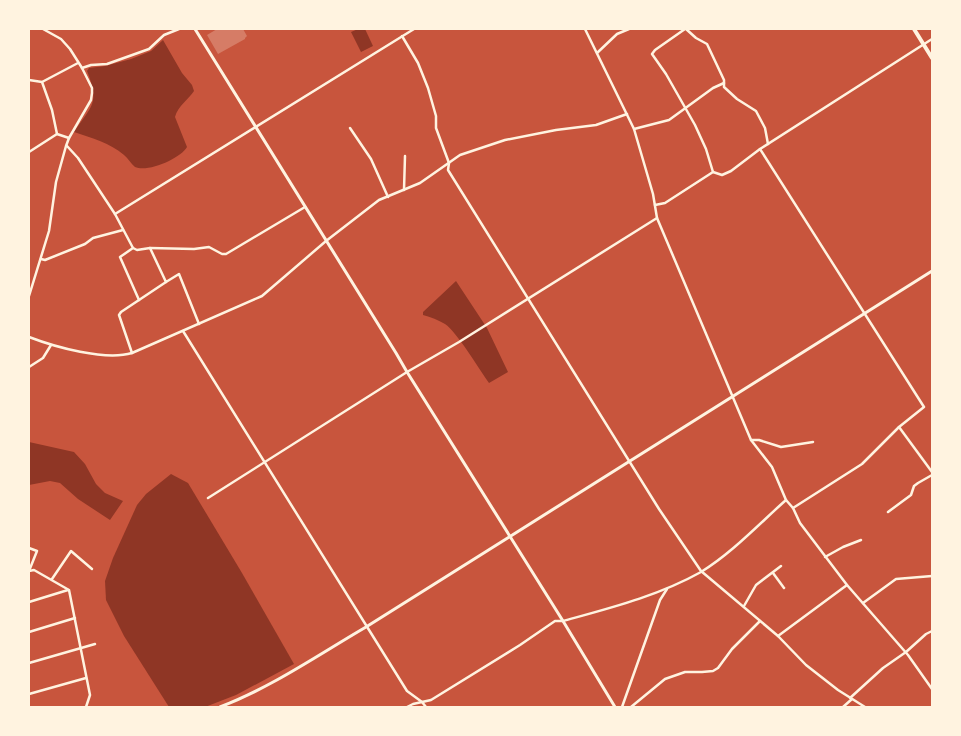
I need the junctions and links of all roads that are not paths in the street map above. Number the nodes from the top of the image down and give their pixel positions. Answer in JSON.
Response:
{"nodes":[{"id":1,"x":43,"y":29,"type":"edge"},
{"id":2,"x":179,"y":29,"type":"edge"},
{"id":3,"x":195,"y":29,"type":"edge"},
{"id":4,"x":414,"y":29,"type":"edge"},
{"id":5,"x":585,"y":29,"type":"edge"},
{"id":6,"x":629,"y":29,"type":"edge"},
{"id":7,"x":685,"y":29,"type":"edge"},
{"id":8,"x":914,"y":29,"type":"edge"},
{"id":9,"x":402,"y":36,"type":"junction"},
{"id":10,"x":932,"y":39,"type":"edge"},
{"id":11,"x":924,"y":44,"type":"junction"},
{"id":12,"x":597,"y":53,"type":"junction"},
{"id":13,"x":932,"y":58,"type":"edge"},
{"id":14,"x":78,"y":62,"type":"junction"},
{"id":15,"x":82,"y":68,"type":"junction"},
{"id":16,"x":29,"y":80,"type":"edge"},
{"id":17,"x":42,"y":82,"type":"junction"},
{"id":18,"x":724,"y":83,"type":"junction"},
{"id":19,"x":685,"y":108,"type":"junction"},
{"id":20,"x":627,"y":114,"type":"junction"},
{"id":21,"x":256,"y":126,"type":"junction"},
{"id":22,"x":350,"y":128,"type":"dead end"},
{"id":23,"x":634,"y":129,"type":"junction"},
{"id":24,"x":57,"y":134,"type":"junction"},
{"id":25,"x":69,"y":138,"type":"junction"},
{"id":26,"x":768,"y":144,"type":"junction"},
{"id":27,"x":66,"y":146,"type":"junction"},
{"id":28,"x":760,"y":149,"type":"junction"},
{"id":29,"x":29,"y":152,"type":"edge"},
{"id":30,"x":404,"y":156,"type":"dead end"},
{"id":31,"x":449,"y":163,"type":"junction"},
{"id":32,"x":713,"y":172,"type":"junction"},
{"id":33,"x":404,"y":190,"type":"junction"},
{"id":34,"x":388,"y":196,"type":"junction"},
{"id":35,"x":655,"y":205,"type":"junction"},
{"id":36,"x":305,"y":207,"type":"junction"},
{"id":37,"x":115,"y":214,"type":"junction"},
{"id":38,"x":657,"y":218,"type":"junction"},
{"id":39,"x":123,"y":230,"type":"junction"},
{"id":40,"x":326,"y":241,"type":"junction"},
{"id":41,"x":132,"y":248,"type":"junction"},
{"id":42,"x":150,"y":248,"type":"junction"},
{"id":43,"x":41,"y":259,"type":"junction"},
{"id":44,"x":932,"y":271,"type":"edge"},
{"id":45,"x":166,"y":282,"type":"junction"},
{"id":46,"x":30,"y":286,"type":"edge"},
{"id":47,"x":29,"y":296,"type":"edge"},
{"id":48,"x":528,"y":298,"type":"junction"},
{"id":49,"x":139,"y":300,"type":"junction"},
{"id":50,"x":865,"y":314,"type":"junction"},
{"id":51,"x":199,"y":324,"type":"junction"},
{"id":52,"x":183,"y":331,"type":"junction"},
{"id":53,"x":29,"y":337,"type":"edge"},
{"id":54,"x":51,"y":346,"type":"junction"},
{"id":55,"x":132,"y":353,"type":"junction"},
{"id":56,"x":29,"y":367,"type":"edge"},
{"id":57,"x":407,"y":372,"type":"junction"},
{"id":58,"x":733,"y":398,"type":"junction"},
{"id":59,"x":899,"y":427,"type":"junction"},
{"id":60,"x":751,"y":440,"type":"junction"},
{"id":61,"x":813,"y":442,"type":"dead end"},
{"id":62,"x":630,"y":461,"type":"junction"},
{"id":63,"x":265,"y":463,"type":"junction"},
{"id":64,"x":932,"y":473,"type":"edge"},
{"id":65,"x":208,"y":498,"type":"dead end"},
{"id":66,"x":786,"y":500,"type":"junction"},
{"id":67,"x":793,"y":508,"type":"junction"},
{"id":68,"x":888,"y":512,"type":"dead end"},
{"id":69,"x":509,"y":536,"type":"junction"},
{"id":70,"x":861,"y":540,"type":"dead end"},
{"id":71,"x":29,"y":548,"type":"edge"},
{"id":72,"x":825,"y":557,"type":"junction"},
{"id":73,"x":782,"y":566,"type":"dead end"},
{"id":74,"x":92,"y":568,"type":"dead end"},
{"id":75,"x":29,"y":571,"type":"edge"},
{"id":76,"x":701,"y":571,"type":"junction"},
{"id":77,"x":772,"y":572,"type":"junction"},
{"id":78,"x":932,"y":576,"type":"edge"},
{"id":79,"x":52,"y":580,"type":"junction"},
{"id":80,"x":847,"y":585,"type":"junction"},
{"id":81,"x":668,"y":588,"type":"junction"},
{"id":82,"x":784,"y":588,"type":"dead end"},
{"id":83,"x":69,"y":590,"type":"junction"},
{"id":84,"x":29,"y":602,"type":"edge"},
{"id":85,"x":864,"y":604,"type":"junction"},
{"id":86,"x":744,"y":606,"type":"junction"},
{"id":87,"x":74,"y":618,"type":"junction"},
{"id":88,"x":563,"y":621,"type":"junction"},
{"id":89,"x":760,"y":621,"type":"junction"},
{"id":90,"x":366,"y":627,"type":"junction"},
{"id":91,"x":932,"y":631,"type":"edge"},
{"id":92,"x":29,"y":632,"type":"edge"},
{"id":93,"x":778,"y":636,"type":"junction"},
{"id":94,"x":95,"y":644,"type":"dead end"},
{"id":95,"x":81,"y":647,"type":"junction"},
{"id":96,"x":906,"y":652,"type":"junction"},
{"id":97,"x":29,"y":663,"type":"edge"},
{"id":98,"x":86,"y":678,"type":"junction"},
{"id":99,"x":932,"y":689,"type":"edge"},
{"id":100,"x":29,"y":694,"type":"edge"},
{"id":101,"x":851,"y":698,"type":"junction"},
{"id":102,"x":422,"y":702,"type":"junction"},
{"id":103,"x":86,"y":707,"type":"edge"},
{"id":104,"x":220,"y":707,"type":"edge"},
{"id":105,"x":407,"y":707,"type":"edge"},
{"id":106,"x":426,"y":707,"type":"edge"},
{"id":107,"x":615,"y":707,"type":"edge"},
{"id":108,"x":622,"y":707,"type":"edge"},
{"id":109,"x":631,"y":707,"type":"edge"},
{"id":110,"x":844,"y":707,"type":"edge"},
{"id":111,"x":865,"y":707,"type":"edge"}],
"edges":[{"from":1,"to":14,"type":"street"},
{"from":2,"to":15,"type":"street"},
{"from":3,"to":21,"type":"street"},
{"from":4,"to":9,"type":"street"},
{"from":5,"to":12,"type":"street"},
{"from":6,"to":12,"type":"street"},
{"from":7,"to":18,"type":"street"},
{"from":7,"to":19,"type":"street"},
{"from":8,"to":11,"type":"main road"},
{"from":9,"to":21,"type":"street"},
{"from":9,"to":31,"type":"street"},
{"from":10,"to":11,"type":"street"},
{"from":11,"to":13,"type":"main road"},
{"from":11,"to":26,"type":"street"},
{"from":12,"to":20,"type":"street"},
{"from":14,"to":15,"type":"street"},
{"from":14,"to":17,"type":"street"},
{"from":15,"to":25,"type":"street"},
{"from":16,"to":17,"type":"street"},
{"from":17,"to":24,"type":"street"},
{"from":18,"to":19,"type":"street"},
{"from":18,"to":26,"type":"street"},
{"from":19,"to":23,"type":"street"},
{"from":19,"to":32,"type":"street"},
{"from":20,"to":23,"type":"street"},
{"from":20,"to":31,"type":"street"},
{"from":21,"to":36,"type":"street"},
{"from":21,"to":37,"type":"street"},
{"from":22,"to":34,"type":"street"},
{"from":23,"to":35,"type":"street"},
{"from":24,"to":25,"type":"street"},
{"from":24,"to":29,"type":"street"},
{"from":25,"to":27,"type":"street"},
{"from":26,"to":28,"type":"street"},
{"from":27,"to":37,"type":"street"},
{"from":27,"to":43,"type":"street"},
{"from":28,"to":32,"type":"street"},
{"from":28,"to":50,"type":"street"},
{"from":30,"to":33,"type":"street"},
{"from":31,"to":33,"type":"street"},
{"from":31,"to":48,"type":"street"},
{"from":32,"to":35,"type":"street"},
{"from":33,"to":34,"type":"street"},
{"from":34,"to":40,"type":"street"},
{"from":35,"to":38,"type":"street"},
{"from":36,"to":40,"type":"street"},
{"from":36,"to":42,"type":"street"},
{"from":37,"to":39,"type":"street"},
{"from":38,"to":48,"type":"street"},
{"from":38,"to":58,"type":"street"},
{"from":39,"to":41,"type":"street"},
{"from":39,"to":43,"type":"street"},
{"from":40,"to":51,"type":"street"},
{"from":40,"to":57,"type":"street"},
{"from":41,"to":42,"type":"street"},
{"from":41,"to":49,"type":"street"},
{"from":42,"to":45,"type":"street"},
{"from":43,"to":46,"type":"street"},
{"from":44,"to":50,"type":"street"},
{"from":45,"to":49,"type":"street"},
{"from":45,"to":51,"type":"street"},
{"from":46,"to":47,"type":"street"},
{"from":48,"to":57,"type":"street"},
{"from":48,"to":62,"type":"street"},
{"from":49,"to":55,"type":"street"},
{"from":50,"to":58,"type":"street"},
{"from":50,"to":59,"type":"street"},
{"from":51,"to":52,"type":"street"},
{"from":52,"to":55,"type":"street"},
{"from":52,"to":63,"type":"street"},
{"from":53,"to":54,"type":"street"},
{"from":54,"to":55,"type":"street"},
{"from":54,"to":56,"type":"street"},
{"from":57,"to":63,"type":"street"},
{"from":57,"to":69,"type":"street"},
{"from":58,"to":60,"type":"street"},
{"from":58,"to":62,"type":"street"},
{"from":59,"to":64,"type":"street"},
{"from":59,"to":67,"type":"street"},
{"from":60,"to":61,"type":"street"},
{"from":60,"to":66,"type":"street"},
{"from":62,"to":69,"type":"street"},
{"from":62,"to":76,"type":"street"},
{"from":63,"to":65,"type":"street"},
{"from":63,"to":90,"type":"street"},
{"from":64,"to":68,"type":"street"},
{"from":66,"to":67,"type":"street"},
{"from":66,"to":76,"type":"street"},
{"from":67,"to":72,"type":"street"},
{"from":69,"to":88,"type":"street"},
{"from":69,"to":90,"type":"street"},
{"from":70,"to":72,"type":"street"},
{"from":71,"to":75,"type":"street"},
{"from":72,"to":80,"type":"street"},
{"from":73,"to":77,"type":"street"},
{"from":74,"to":79,"type":"street"},
{"from":75,"to":79,"type":"street"},
{"from":76,"to":81,"type":"street"},
{"from":76,"to":86,"type":"street"},
{"from":77,"to":82,"type":"street"},
{"from":77,"to":86,"type":"street"},
{"from":78,"to":85,"type":"street"},
{"from":79,"to":83,"type":"street"},
{"from":80,"to":85,"type":"street"},
{"from":80,"to":93,"type":"street"},
{"from":81,"to":88,"type":"street"},
{"from":81,"to":108,"type":"street"},
{"from":83,"to":84,"type":"street"},
{"from":83,"to":87,"type":"street"},
{"from":85,"to":96,"type":"street"},
{"from":86,"to":89,"type":"street"},
{"from":87,"to":92,"type":"street"},
{"from":87,"to":95,"type":"street"},
{"from":88,"to":102,"type":"street"},
{"from":88,"to":107,"type":"street"},
{"from":89,"to":93,"type":"street"},
{"from":89,"to":109,"type":"street"},
{"from":90,"to":102,"type":"street"},
{"from":90,"to":104,"type":"street"},
{"from":91,"to":96,"type":"street"},
{"from":93,"to":101,"type":"street"},
{"from":94,"to":95,"type":"street"},
{"from":95,"to":97,"type":"street"},
{"from":95,"to":98,"type":"street"},
{"from":96,"to":99,"type":"street"},
{"from":96,"to":101,"type":"street"},
{"from":98,"to":100,"type":"street"},
{"from":98,"to":103,"type":"street"},
{"from":101,"to":110,"type":"street"},
{"from":101,"to":111,"type":"street"},
{"from":102,"to":105,"type":"street"},
{"from":102,"to":106,"type":"street"}]}
